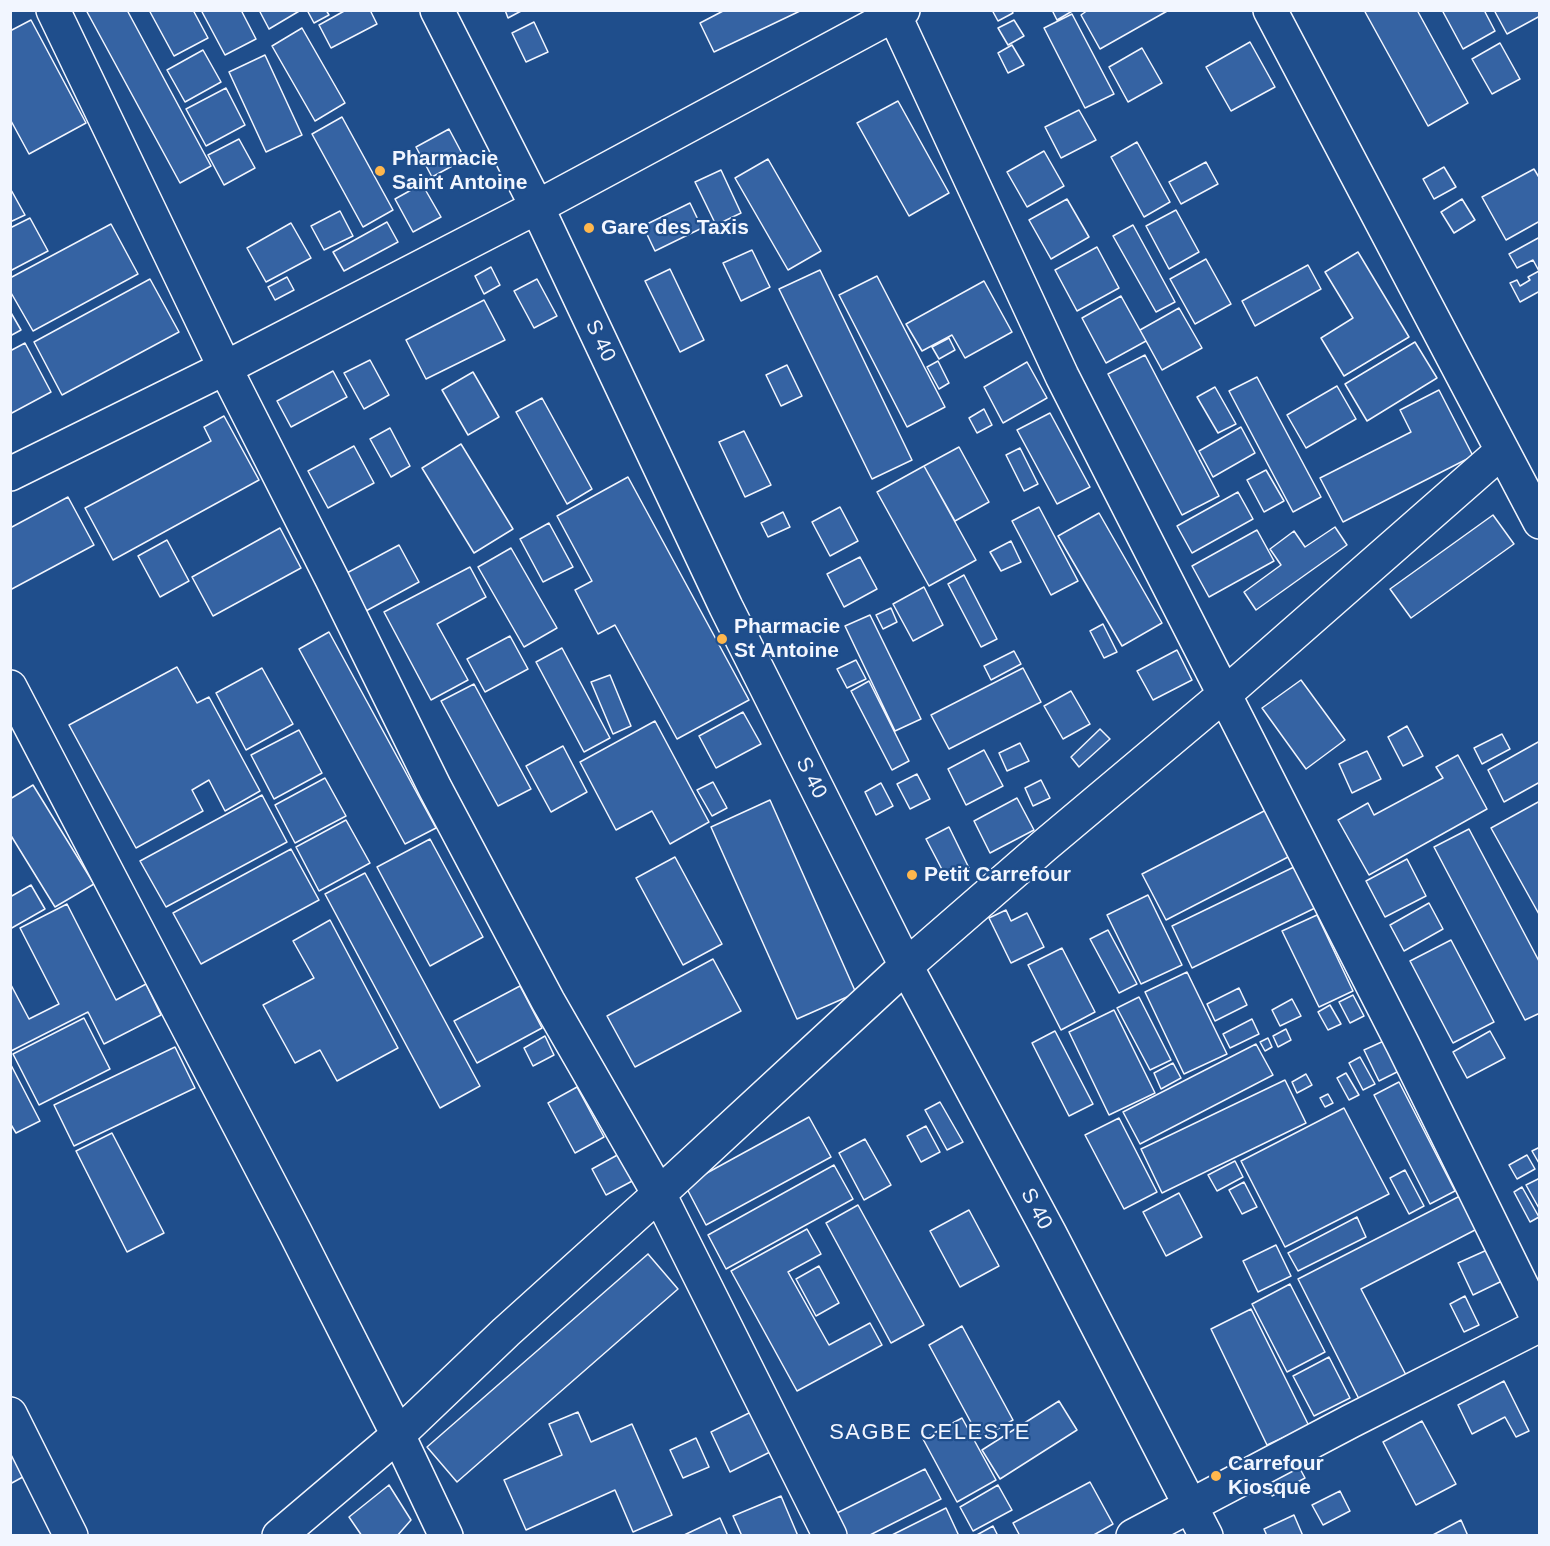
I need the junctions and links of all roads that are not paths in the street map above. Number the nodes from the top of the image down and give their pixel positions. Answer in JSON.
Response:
{"nodes":[{"id":1,"x":53,"y":10,"type":"edge"},
{"id":2,"x":437,"y":10,"type":"edge"},
{"id":3,"x":1270,"y":10,"type":"edge"},
{"id":4,"x":897,"y":12,"type":"edge"},
{"id":5,"x":537,"y":207,"type":"junction"},
{"id":6,"x":225,"y":368,"type":"junction"},
{"id":7,"x":1502,"y":451,"type":"junction"},
{"id":8,"x":10,"y":474,"type":"edge"},
{"id":9,"x":1539,"y":522,"type":"edge"},
{"id":10,"x":10,"y":687,"type":"edge"},
{"id":11,"x":1225,"y":694,"type":"junction"},
{"id":12,"x":906,"y":966,"type":"junction"},
{"id":13,"x":659,"y":1194,"type":"junction"},
{"id":14,"x":1539,"y":1324,"type":"edge"},
{"id":15,"x":10,"y":1414,"type":"edge"},
{"id":16,"x":398,"y":1435,"type":"junction"},
{"id":17,"x":1190,"y":1506,"type":"junction"},
{"id":18,"x":71,"y":1536,"type":"edge"},
{"id":19,"x":279,"y":1536,"type":"edge"},
{"id":20,"x":446,"y":1536,"type":"edge"},
{"id":21,"x":830,"y":1536,"type":"edge"},
{"id":22,"x":1133,"y":1536,"type":"edge"},
{"id":23,"x":1206,"y":1536,"type":"edge"}],
"edges":[{"from":1,"to":6,"type":"street"},
{"from":2,"to":5,"type":"street","name":"S 40"},
{"from":3,"to":7,"type":"street"},
{"from":4,"to":5,"type":"street"},
{"from":4,"to":11,"type":"street"},
{"from":5,"to":6,"type":"street"},
{"from":5,"to":12,"type":"street","name":"S 40"},
{"from":6,"to":8,"type":"street"},
{"from":6,"to":13,"type":"street"},
{"from":7,"to":9,"type":"street"},
{"from":7,"to":11,"type":"street"},
{"from":10,"to":16,"type":"street"},
{"from":11,"to":12,"type":"street"},
{"from":11,"to":14,"type":"street"},
{"from":12,"to":13,"type":"street"},
{"from":12,"to":17,"type":"street","name":"S 40"},
{"from":13,"to":16,"type":"street"},
{"from":13,"to":21,"type":"street"},
{"from":14,"to":17,"type":"street"},
{"from":15,"to":18,"type":"street"},
{"from":16,"to":19,"type":"street"},
{"from":16,"to":20,"type":"street"},
{"from":17,"to":22,"type":"street"},
{"from":17,"to":23,"type":"street","name":"S 40"}]}
